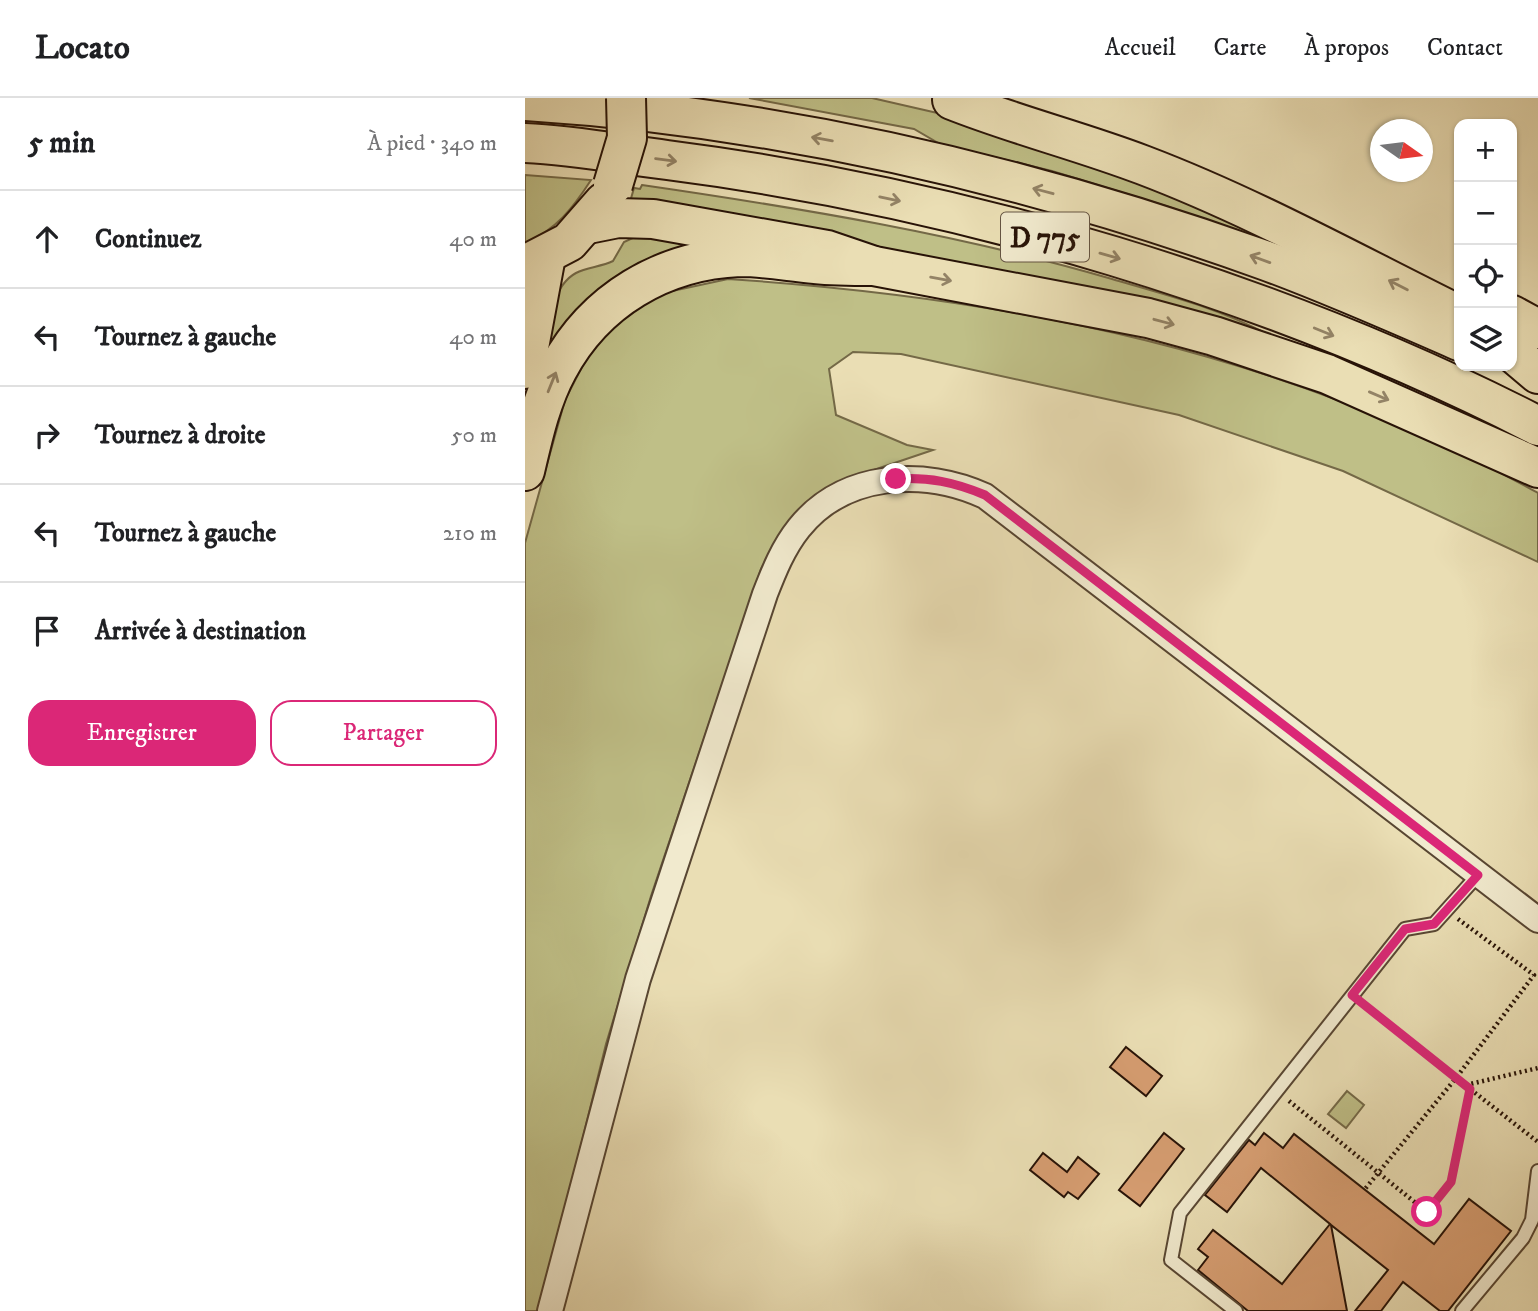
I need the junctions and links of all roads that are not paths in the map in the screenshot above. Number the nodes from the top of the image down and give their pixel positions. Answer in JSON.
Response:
{"nodes":[{"id":1,"x":626,"y":98,"type":"edge"},
{"id":2,"x":949,"y":99,"type":"edge"},
{"id":3,"x":525,"y":101,"type":"edge"},
{"id":4,"x":525,"y":143,"type":"edge"},
{"id":5,"x":588,"y":224,"type":"junction"},
{"id":6,"x":536,"y":260,"type":"edge"},
{"id":7,"x":874,"y":266,"type":"junction"},
{"id":8,"x":1454,"y":286,"type":"edge"},
{"id":9,"x":1454,"y":313,"type":"edge"},
{"id":10,"x":1517,"y":318,"type":"edge"},
{"id":11,"x":1538,"y":329,"type":"edge"},
{"id":12,"x":1454,"y":339,"type":"edge"},
{"id":13,"x":1517,"y":357,"type":"edge"},
{"id":14,"x":1517,"y":368,"type":"edge"},
{"id":15,"x":525,"y":369,"type":"edge"},
{"id":16,"x":1538,"y":376,"type":"edge"},
{"id":17,"x":1538,"y":426,"type":"edge"},
{"id":18,"x":1535,"y":468,"type":"edge"},
{"id":19,"x":525,"y":471,"type":"edge"},
{"id":20,"x":1478,"y":875,"type":"junction"},
{"id":21,"x":1538,"y":920,"type":"edge"},
{"id":22,"x":1538,"y":1171,"type":"edge"},
{"id":23,"x":550,"y":1311,"type":"edge"},
{"id":24,"x":1236,"y":1311,"type":"edge"},
{"id":25,"x":1462,"y":1311,"type":"edge"}],
"edges":[{"from":1,"to":5,"type":"highway","bridge":true},
{"from":2,"to":8,"type":"highway"},
{"from":9,"to":2,"type":"highway","one_way":true},
{"from":12,"to":3,"type":"highway","number":"D 775","one_way":true},
{"from":4,"to":17,"type":"highway","number":"D 775","one_way":true},
{"from":5,"to":6,"type":"highway"},
{"from":5,"to":7,"type":"highway"},
{"from":6,"to":15,"type":"highway"},
{"from":7,"to":18,"type":"highway","one_way":true},
{"from":19,"to":7,"type":"highway","one_way":true},
{"from":10,"to":11,"type":"highway"},
{"from":13,"to":16,"type":"highway"},
{"from":14,"to":16,"type":"highway"},
{"from":20,"to":21,"type":"street"},
{"from":20,"to":23,"type":"street"},
{"from":20,"to":24,"type":"lane"},
{"from":22,"to":25,"type":"lane"}]}
